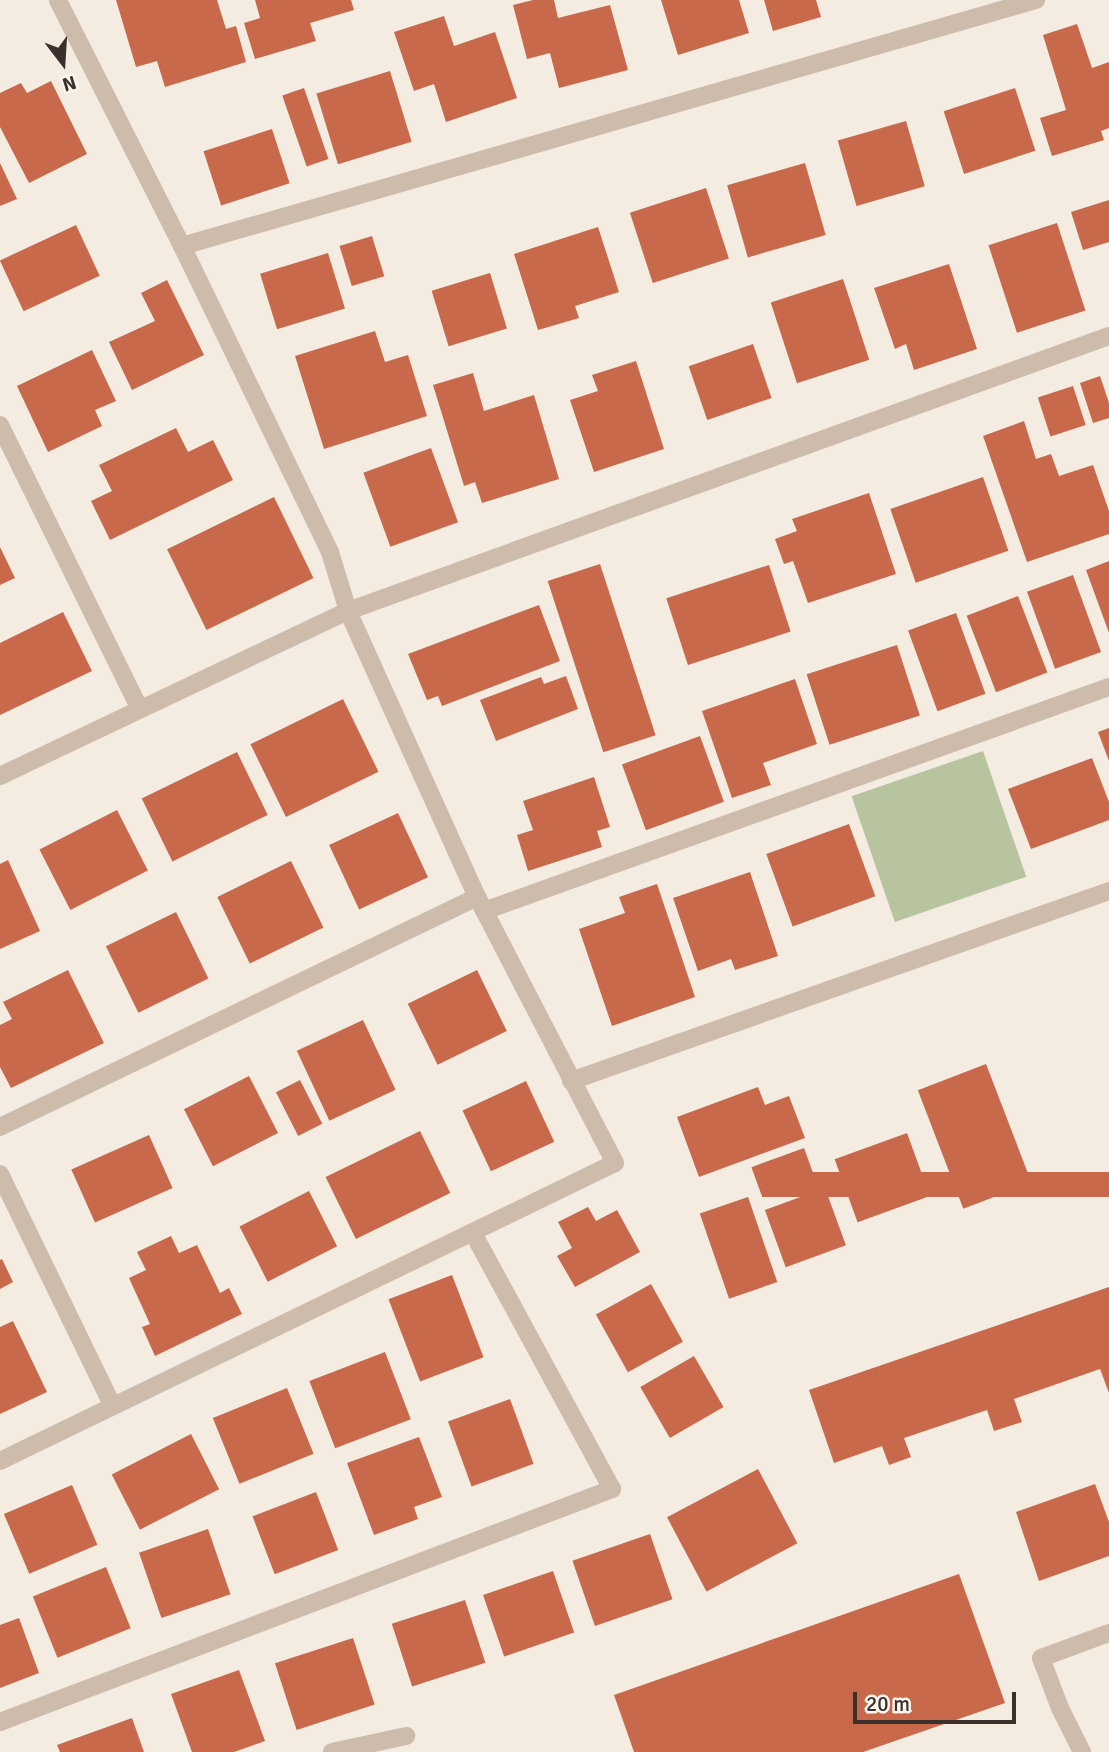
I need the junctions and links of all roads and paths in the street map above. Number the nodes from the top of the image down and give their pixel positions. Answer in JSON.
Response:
{"nodes":[{"id":1,"x":58,"y":0,"type":"edge"},
{"id":2,"x":1036,"y":0,"type":"edge"},
{"id":3,"x":182,"y":246,"type":"junction"},
{"id":4,"x":1109,"y":337,"type":"edge"},
{"id":5,"x":0,"y":425,"type":"edge"},
{"id":6,"x":348,"y":611,"type":"junction"},
{"id":7,"x":1109,"y":687,"type":"edge"},
{"id":8,"x":139,"y":708,"type":"junction"},
{"id":9,"x":0,"y":776,"type":"edge"},
{"id":10,"x":1109,"y":891,"type":"edge"},
{"id":11,"x":480,"y":904,"type":"junction"},
{"id":12,"x":571,"y":1081,"type":"junction"},
{"id":13,"x":0,"y":1127,"type":"edge"},
{"id":14,"x":0,"y":1174,"type":"edge"},
{"id":15,"x":473,"y":1233,"type":"junction"},
{"id":16,"x":113,"y":1405,"type":"junction"},
{"id":17,"x":0,"y":1461,"type":"edge"},
{"id":18,"x":1109,"y":1633,"type":"edge"},
{"id":19,"x":0,"y":1722,"type":"edge"},
{"id":20,"x":406,"y":1736,"type":"dead end"},
{"id":21,"x":332,"y":1752,"type":"edge"},
{"id":22,"x":1082,"y":1752,"type":"edge"}],
"edges":[{"from":1,"to":3,"type":"street"},
{"from":2,"to":3,"type":"street"},
{"from":3,"to":6,"type":"street"},
{"from":4,"to":6,"type":"street"},
{"from":5,"to":8,"type":"street"},
{"from":6,"to":8,"type":"street"},
{"from":6,"to":11,"type":"street"},
{"from":7,"to":11,"type":"street"},
{"from":8,"to":9,"type":"street"},
{"from":10,"to":12,"type":"street"},
{"from":11,"to":12,"type":"street"},
{"from":11,"to":13,"type":"street"},
{"from":12,"to":15,"type":"street"},
{"from":14,"to":16,"type":"street"},
{"from":15,"to":16,"type":"street"},
{"from":15,"to":19,"type":"street"},
{"from":16,"to":17,"type":"street"},
{"from":18,"to":22,"type":"street"},
{"from":20,"to":21,"type":"street"}]}
